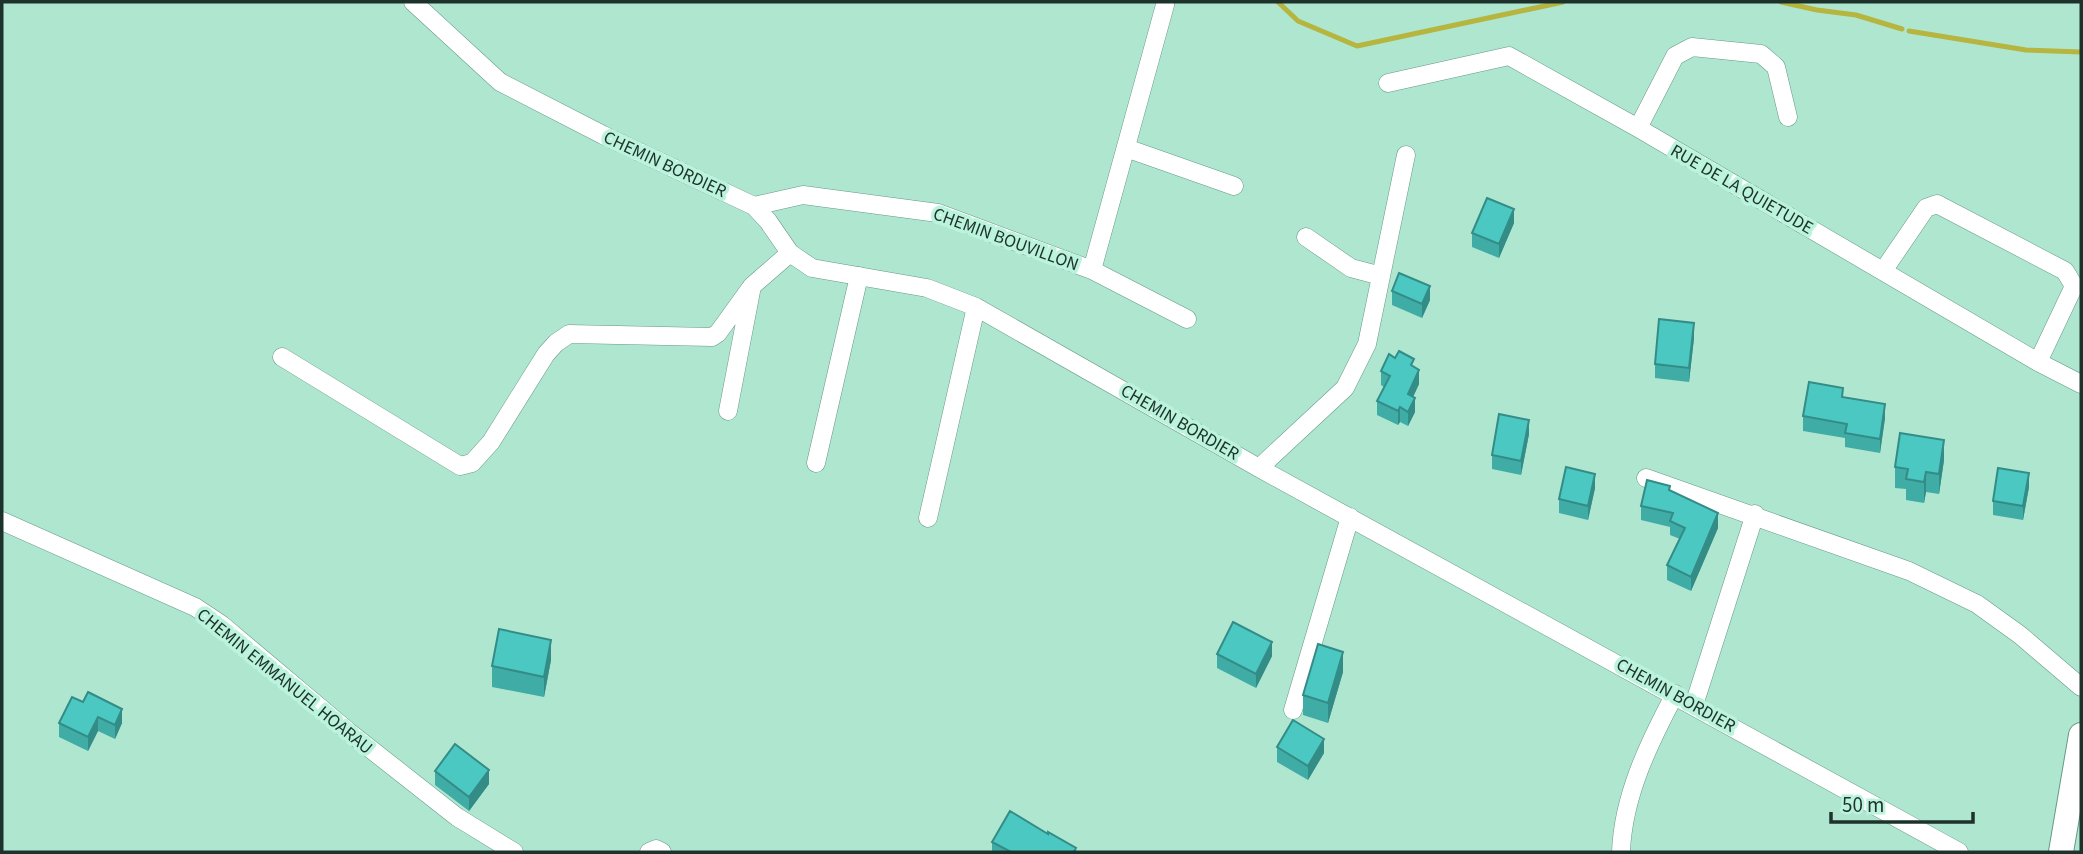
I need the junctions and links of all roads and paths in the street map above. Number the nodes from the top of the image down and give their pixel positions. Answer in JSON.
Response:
{"nodes":[{"id":1,"x":413,"y":2,"type":"edge"},
{"id":2,"x":1165,"y":5,"type":"dead end"},
{"id":3,"x":1388,"y":83,"type":"dead end"},
{"id":4,"x":1788,"y":117,"type":"dead end"},
{"id":5,"x":1638,"y":128,"type":"junction"},
{"id":6,"x":1126,"y":148,"type":"junction"},
{"id":7,"x":1406,"y":155,"type":"dead end"},
{"id":8,"x":1234,"y":186,"type":"dead end"},
{"id":9,"x":754,"y":206,"type":"junction"},
{"id":10,"x":1306,"y":237,"type":"dead end"},
{"id":11,"x":790,"y":253,"type":"junction"},
{"id":12,"x":1092,"y":270,"type":"junction"},
{"id":13,"x":1883,"y":271,"type":"junction"},
{"id":14,"x":859,"y":275,"type":"junction"},
{"id":15,"x":1381,"y":276,"type":"junction"},
{"id":16,"x":752,"y":286,"type":"junction"},
{"id":17,"x":976,"y":307,"type":"junction"},
{"id":18,"x":1187,"y":319,"type":"dead end"},
{"id":19,"x":282,"y":357,"type":"dead end"},
{"id":20,"x":2038,"y":362,"type":"junction"},
{"id":21,"x":2081,"y":384,"type":"edge"},
{"id":22,"x":728,"y":411,"type":"dead end"},
{"id":23,"x":816,"y":463,"type":"dead end"},
{"id":24,"x":1259,"y":468,"type":"junction"},
{"id":25,"x":1646,"y":478,"type":"edge"},
{"id":26,"x":1755,"y":514,"type":"junction"},
{"id":27,"x":1350,"y":517,"type":"junction"},
{"id":28,"x":928,"y":518,"type":"dead end"},
{"id":29,"x":2,"y":521,"type":"edge"},
{"id":30,"x":2081,"y":687,"type":"edge"},
{"id":31,"x":1675,"y":694,"type":"junction"},
{"id":32,"x":1694,"y":705,"type":"junction"},
{"id":33,"x":1293,"y":710,"type":"dead end"},
{"id":34,"x":2081,"y":735,"type":"edge"},
{"id":35,"x":514,"y":852,"type":"edge"},
{"id":36,"x":649,"y":852,"type":"edge"},
{"id":37,"x":662,"y":852,"type":"edge"},
{"id":38,"x":1621,"y":852,"type":"edge"},
{"id":39,"x":1959,"y":852,"type":"edge"},
{"id":40,"x":2061,"y":852,"type":"edge"}],
"edges":[{"from":1,"to":9,"type":"street","name":"CHEMIN BORDIER"},
{"from":2,"to":6,"type":"street","name":"CHEMIN BOUVILLON"},
{"from":3,"to":5,"type":"street","name":"RUE DE LA QUIETUDE"},
{"from":4,"to":5,"type":"street"},
{"from":5,"to":13,"type":"street","name":"RUE DE LA QUIETUDE"},
{"from":6,"to":8,"type":"street"},
{"from":6,"to":12,"type":"street","name":"CHEMIN BOUVILLON"},
{"from":7,"to":15,"type":"street"},
{"from":9,"to":11,"type":"street","name":"CHEMIN BORDIER"},
{"from":9,"to":12,"type":"street","name":"CHEMIN BOUVILLON"},
{"from":10,"to":15,"type":"street"},
{"from":11,"to":14,"type":"street","name":"CHEMIN BORDIER"},
{"from":11,"to":16,"type":"street"},
{"from":12,"to":18,"type":"street","name":"CHEMIN BOUVILLON"},
{"from":13,"to":20,"type":"street","name":"RUE DE LA QUIETUDE"},
{"from":13,"to":20,"type":"street"},
{"from":14,"to":17,"type":"street","name":"CHEMIN BORDIER"},
{"from":14,"to":23,"type":"street"},
{"from":15,"to":24,"type":"street"},
{"from":16,"to":19,"type":"street"},
{"from":16,"to":22,"type":"street"},
{"from":17,"to":24,"type":"street","name":"CHEMIN BORDIER"},
{"from":17,"to":28,"type":"street"},
{"from":20,"to":21,"type":"street","name":"RUE DE LA QUIETUDE"},
{"from":24,"to":27,"type":"street","name":"CHEMIN BORDIER"},
{"from":25,"to":26,"type":"street"},
{"from":26,"to":30,"type":"street"},
{"from":26,"to":32,"type":"street"},
{"from":27,"to":31,"type":"street","name":"CHEMIN BORDIER"},
{"from":27,"to":33,"type":"street"},
{"from":29,"to":35,"type":"street","name":"CHEMIN EMMANUEL HOARAU"},
{"from":31,"to":32,"type":"street","name":"CHEMIN BORDIER"},
{"from":31,"to":38,"type":"street"},
{"from":32,"to":39,"type":"street","name":"CHEMIN BORDIER"},
{"from":34,"to":40,"type":"main road"},
{"from":36,"to":37,"type":"street"}]}
